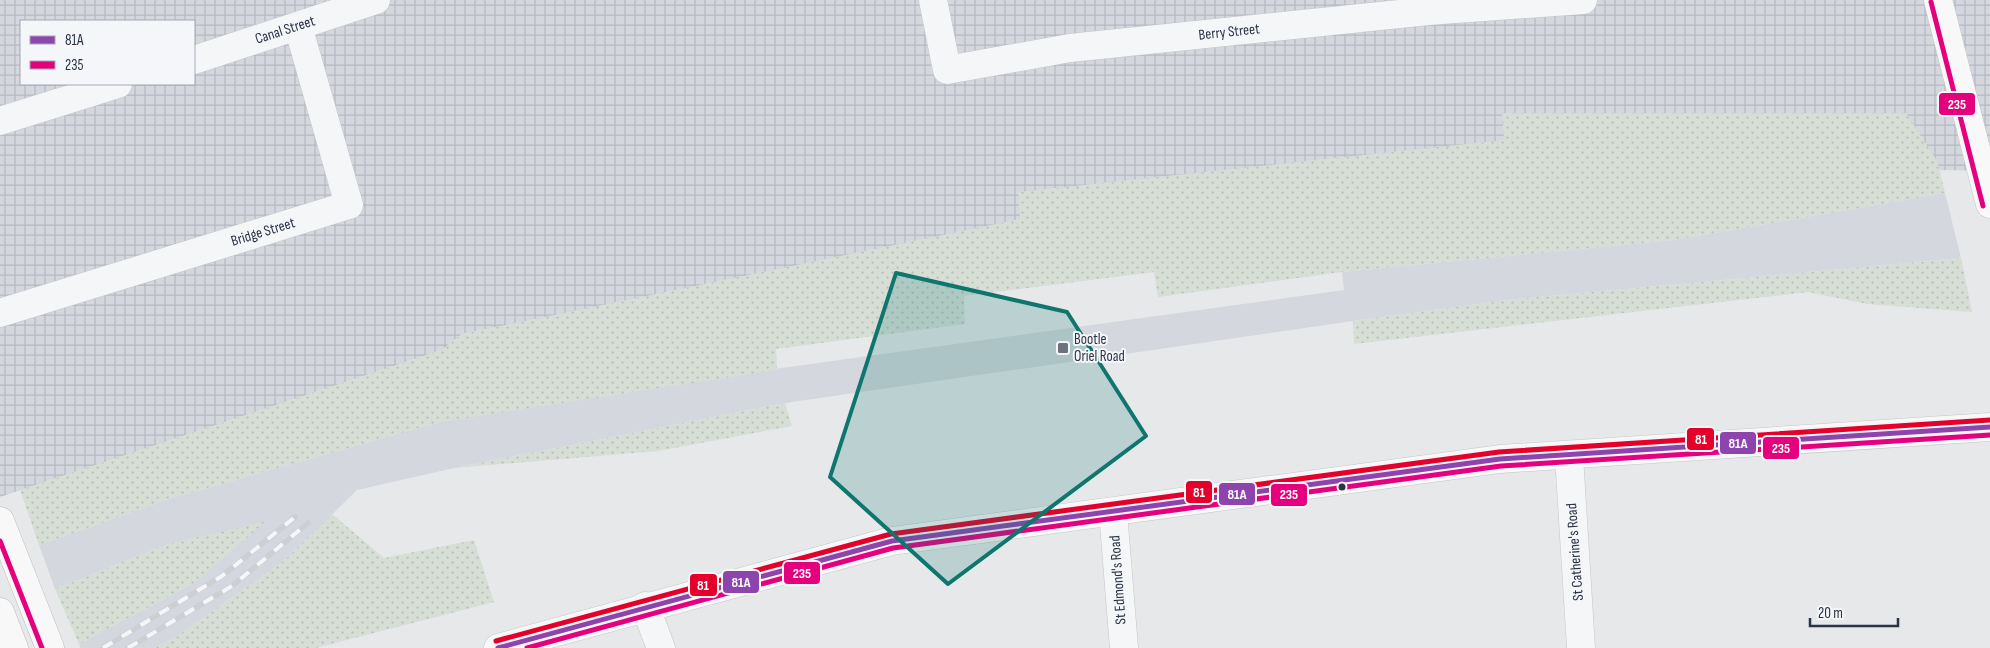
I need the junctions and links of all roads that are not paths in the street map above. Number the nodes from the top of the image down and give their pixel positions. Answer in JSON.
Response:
{"nodes":[{"id":1,"x":376,"y":0,"type":"edge"},
{"id":2,"x":933,"y":0,"type":"edge"},
{"id":3,"x":1583,"y":0,"type":"edge"},
{"id":4,"x":1938,"y":0,"type":"edge"},
{"id":5,"x":1426,"y":6,"type":"edge"},
{"id":6,"x":298,"y":26,"type":"junction"},
{"id":7,"x":195,"y":60,"type":"edge"},
{"id":8,"x":115,"y":85,"type":"edge"},
{"id":9,"x":0,"y":122,"type":"edge"},
{"id":10,"x":1990,"y":204,"type":"edge"},
{"id":11,"x":0,"y":312,"type":"edge"},
{"id":12,"x":1990,"y":427,"type":"edge"},
{"id":13,"x":1569,"y":456,"type":"junction"},
{"id":14,"x":1113,"y":512,"type":"junction"},
{"id":15,"x":0,"y":521,"type":"edge"},
{"id":16,"x":645,"y":606,"type":"junction"},
{"id":17,"x":0,"y":612,"type":"edge"},
{"id":18,"x":14,"y":648,"type":"edge"},
{"id":19,"x":50,"y":648,"type":"edge"},
{"id":20,"x":498,"y":648,"type":"edge"},
{"id":21,"x":661,"y":648,"type":"edge"},
{"id":22,"x":1124,"y":648,"type":"edge"},
{"id":23,"x":1581,"y":648,"type":"edge"}],
"edges":[{"from":1,"to":6,"type":"street","name":"Canal Street"},
{"from":2,"to":5,"type":"street","name":"Berry Street"},
{"from":3,"to":5,"type":"street","name":"Berry Street"},
{"from":4,"to":10,"type":"main road"},
{"from":6,"to":7,"type":"street","name":"Canal Street"},
{"from":6,"to":11,"type":"street","name":"Bridge Street"},
{"from":8,"to":9,"type":"street"},
{"from":12,"to":13,"type":"main road"},
{"from":13,"to":14,"type":"main road"},
{"from":13,"to":23,"type":"street","name":"St Catherine's Road"},
{"from":14,"to":16,"type":"main road"},
{"from":14,"to":22,"type":"street","name":"St Edmond's Road"},
{"from":15,"to":19,"type":"main road"},
{"from":16,"to":20,"type":"main road"},
{"from":16,"to":21,"type":"street"},
{"from":17,"to":18,"type":"main road"}]}
